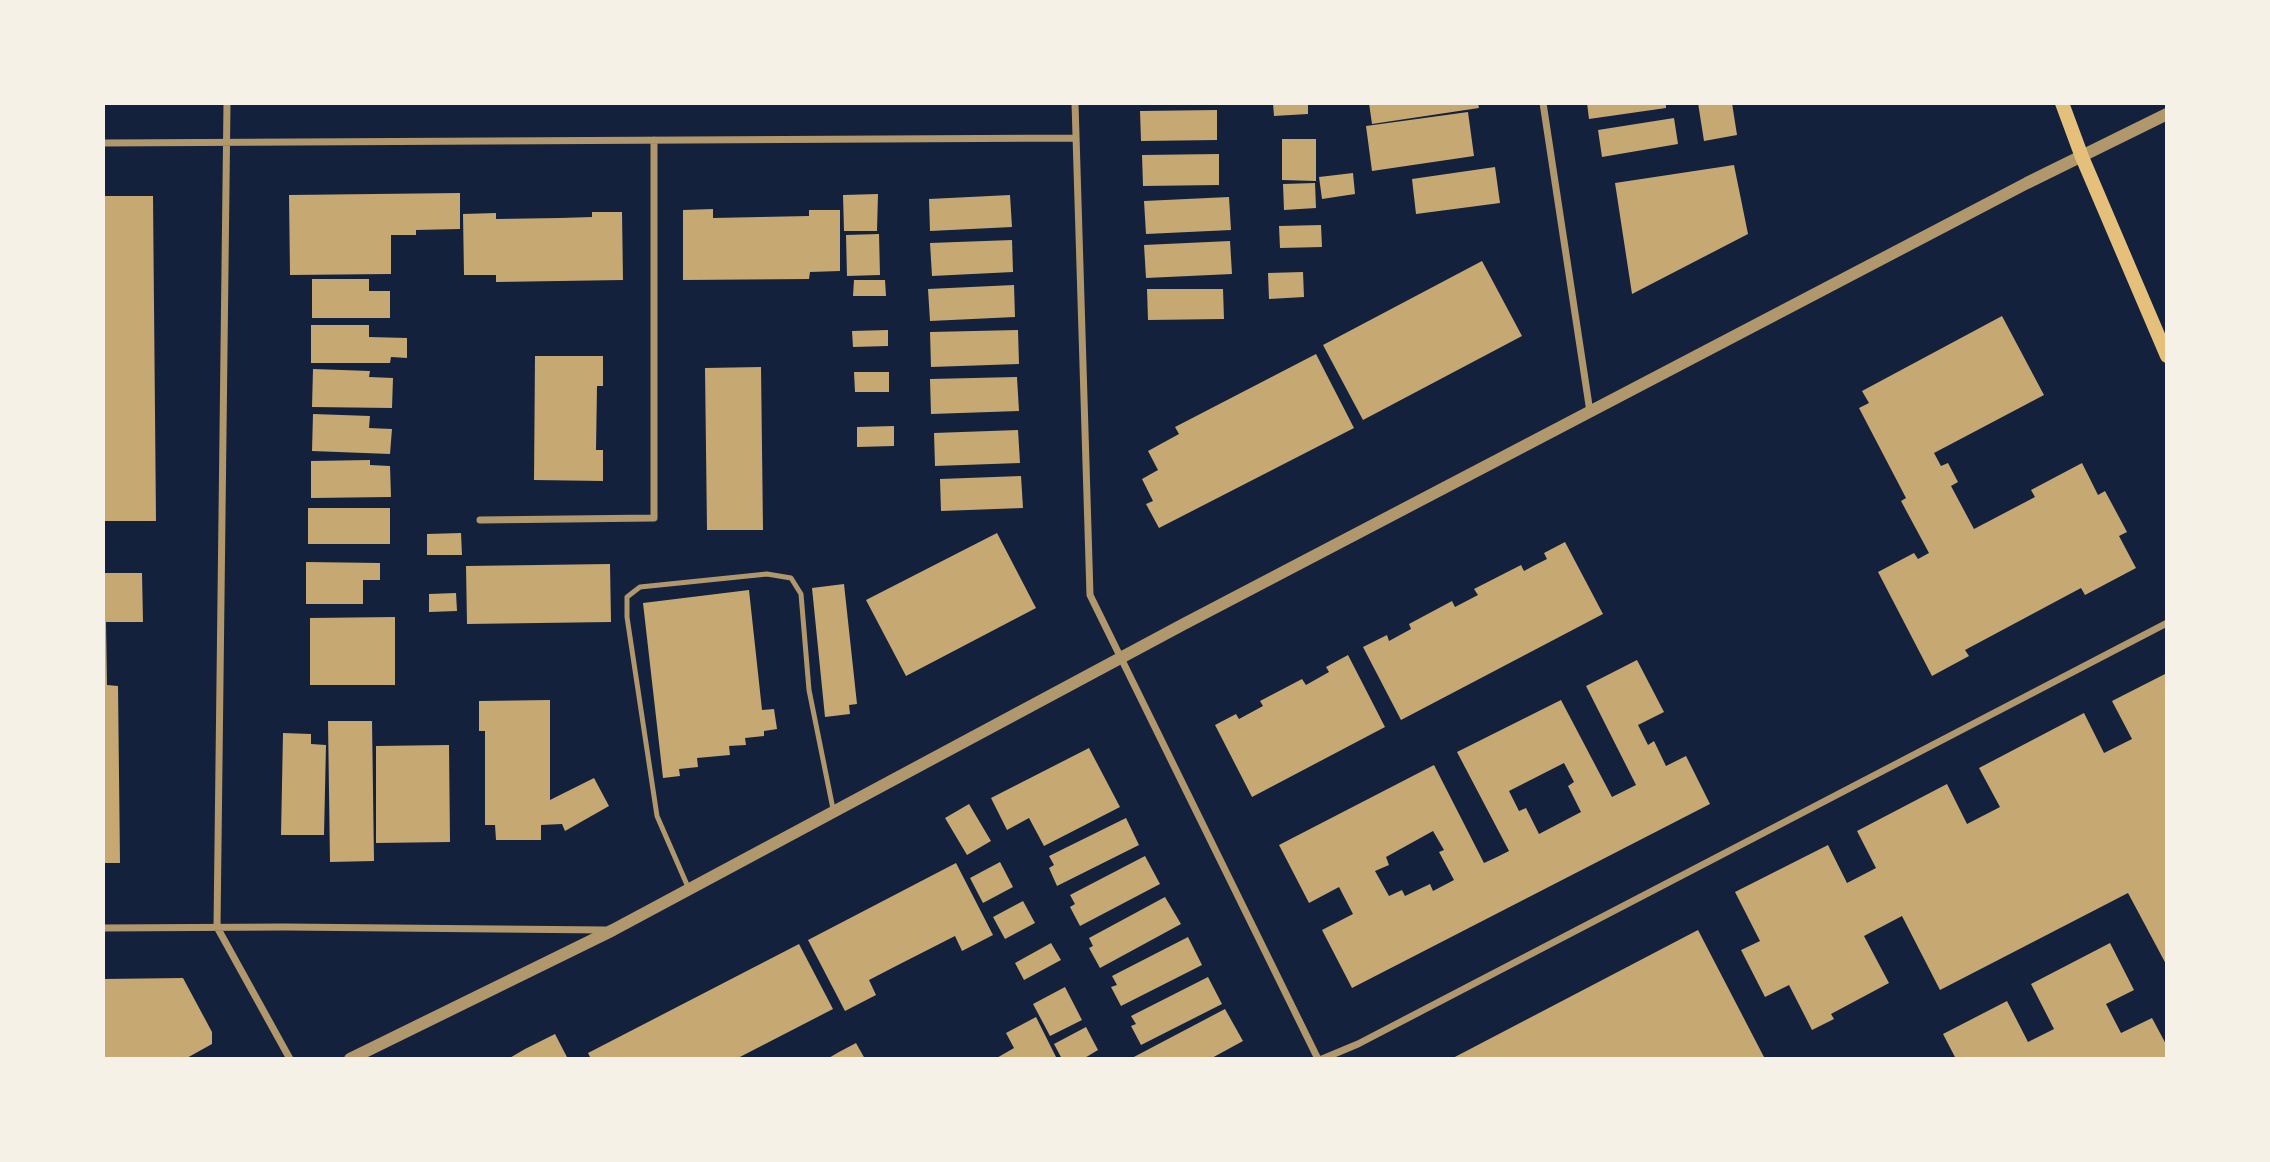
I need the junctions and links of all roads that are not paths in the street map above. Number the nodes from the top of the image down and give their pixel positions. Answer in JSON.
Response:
{"nodes":[{"id":1,"x":227,"y":103,"type":"edge"},
{"id":2,"x":1075,"y":103,"type":"edge"},
{"id":3,"x":1543,"y":103,"type":"edge"},
{"id":4,"x":2062,"y":103,"type":"edge"},
{"id":5,"x":2167,"y":114,"type":"edge"},
{"id":6,"x":1076,"y":138,"type":"junction"},
{"id":7,"x":654,"y":140,"type":"junction"},
{"id":8,"x":228,"y":142,"type":"junction"},
{"id":9,"x":103,"y":143,"type":"edge"},
{"id":10,"x":2082,"y":157,"type":"junction"},
{"id":11,"x":2167,"y":356,"type":"edge"},
{"id":12,"x":1590,"y":413,"type":"junction"},
{"id":13,"x":480,"y":520,"type":"dead end"},
{"id":14,"x":2167,"y":623,"type":"edge"},
{"id":15,"x":1120,"y":659,"type":"junction"},
{"id":16,"x":834,"y":813,"type":"junction"},
{"id":17,"x":689,"y":890,"type":"junction"},
{"id":18,"x":103,"y":928,"type":"edge"},
{"id":19,"x":217,"y":928,"type":"junction"},
{"id":20,"x":613,"y":930,"type":"junction"},
{"id":21,"x":290,"y":1059,"type":"edge"},
{"id":22,"x":350,"y":1059,"type":"edge"},
{"id":23,"x":1320,"y":1059,"type":"edge"}],
"edges":[{"from":1,"to":8,"type":"street"},
{"from":2,"to":6,"type":"street"},
{"from":3,"to":12,"type":"street"},
{"from":4,"to":10,"type":"main road"},
{"from":5,"to":10,"type":"street"},
{"from":6,"to":7,"type":"street"},
{"from":6,"to":15,"type":"street"},
{"from":7,"to":8,"type":"street"},
{"from":7,"to":13,"type":"street"},
{"from":8,"to":9,"type":"street"},
{"from":8,"to":19,"type":"street"},
{"from":10,"to":11,"type":"main road"},
{"from":10,"to":12,"type":"street"},
{"from":12,"to":15,"type":"street"},
{"from":14,"to":23,"type":"street"},
{"from":15,"to":16,"type":"street"},
{"from":15,"to":23,"type":"street"},
{"from":16,"to":17,"type":"street"},
{"from":16,"to":17,"type":"lane"},
{"from":17,"to":20,"type":"street"},
{"from":18,"to":19,"type":"street"},
{"from":19,"to":20,"type":"street"},
{"from":19,"to":21,"type":"street"},
{"from":20,"to":22,"type":"street"}]}
